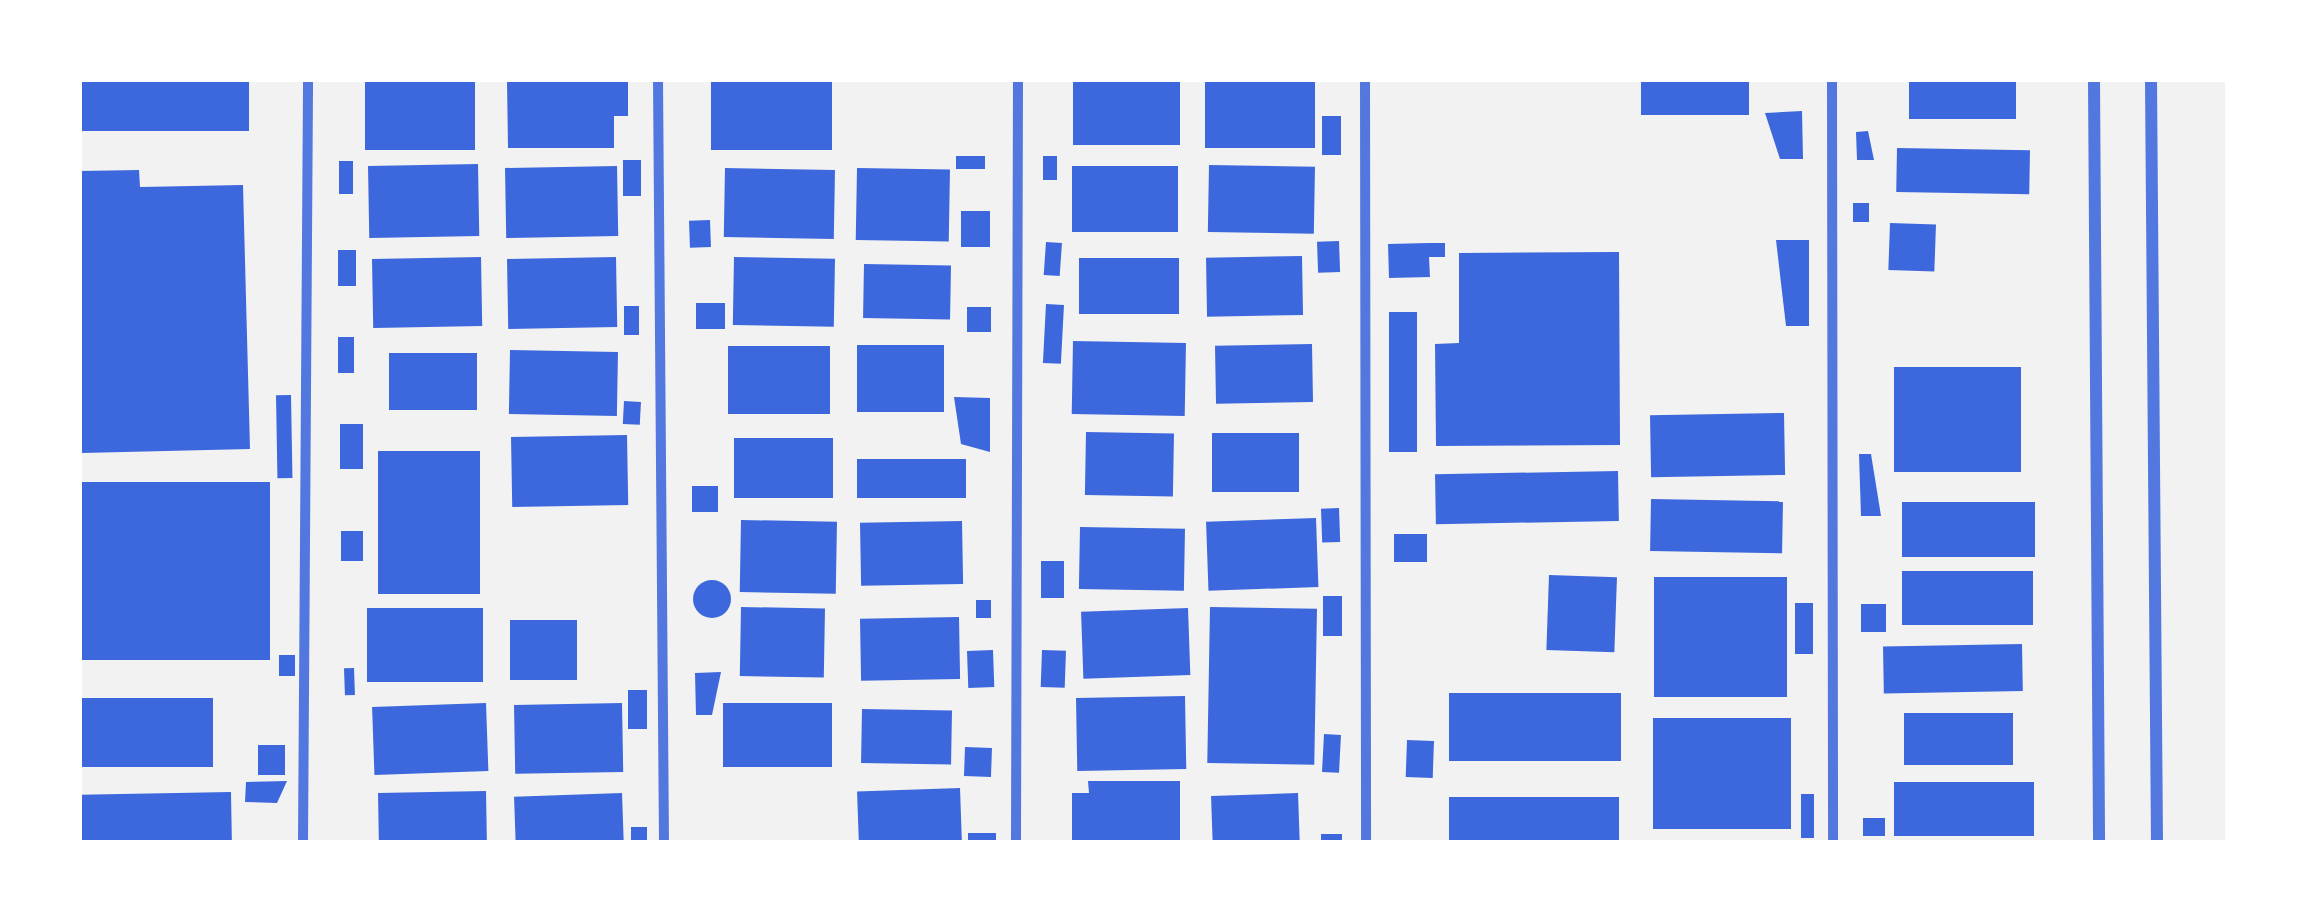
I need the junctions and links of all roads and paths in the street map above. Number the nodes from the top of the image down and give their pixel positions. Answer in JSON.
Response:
{"nodes":[{"id":1,"x":308,"y":80,"type":"edge"},
{"id":2,"x":658,"y":80,"type":"edge"},
{"id":3,"x":1018,"y":80,"type":"edge"},
{"id":4,"x":1365,"y":80,"type":"edge"},
{"id":5,"x":1832,"y":80,"type":"edge"},
{"id":6,"x":2094,"y":80,"type":"edge"},
{"id":7,"x":2152,"y":80,"type":"edge"},
{"id":8,"x":303,"y":842,"type":"edge"},
{"id":9,"x":664,"y":842,"type":"edge"},
{"id":10,"x":1016,"y":842,"type":"edge"},
{"id":11,"x":1366,"y":842,"type":"edge"},
{"id":12,"x":1833,"y":842,"type":"edge"},
{"id":13,"x":2099,"y":842,"type":"edge"},
{"id":14,"x":2157,"y":842,"type":"edge"}],
"edges":[{"from":1,"to":8,"type":"street"},
{"from":2,"to":9,"type":"street"},
{"from":3,"to":10,"type":"street"},
{"from":4,"to":11,"type":"street"},
{"from":5,"to":12,"type":"street"},
{"from":6,"to":13,"type":"street"},
{"from":7,"to":14,"type":"street"}]}
